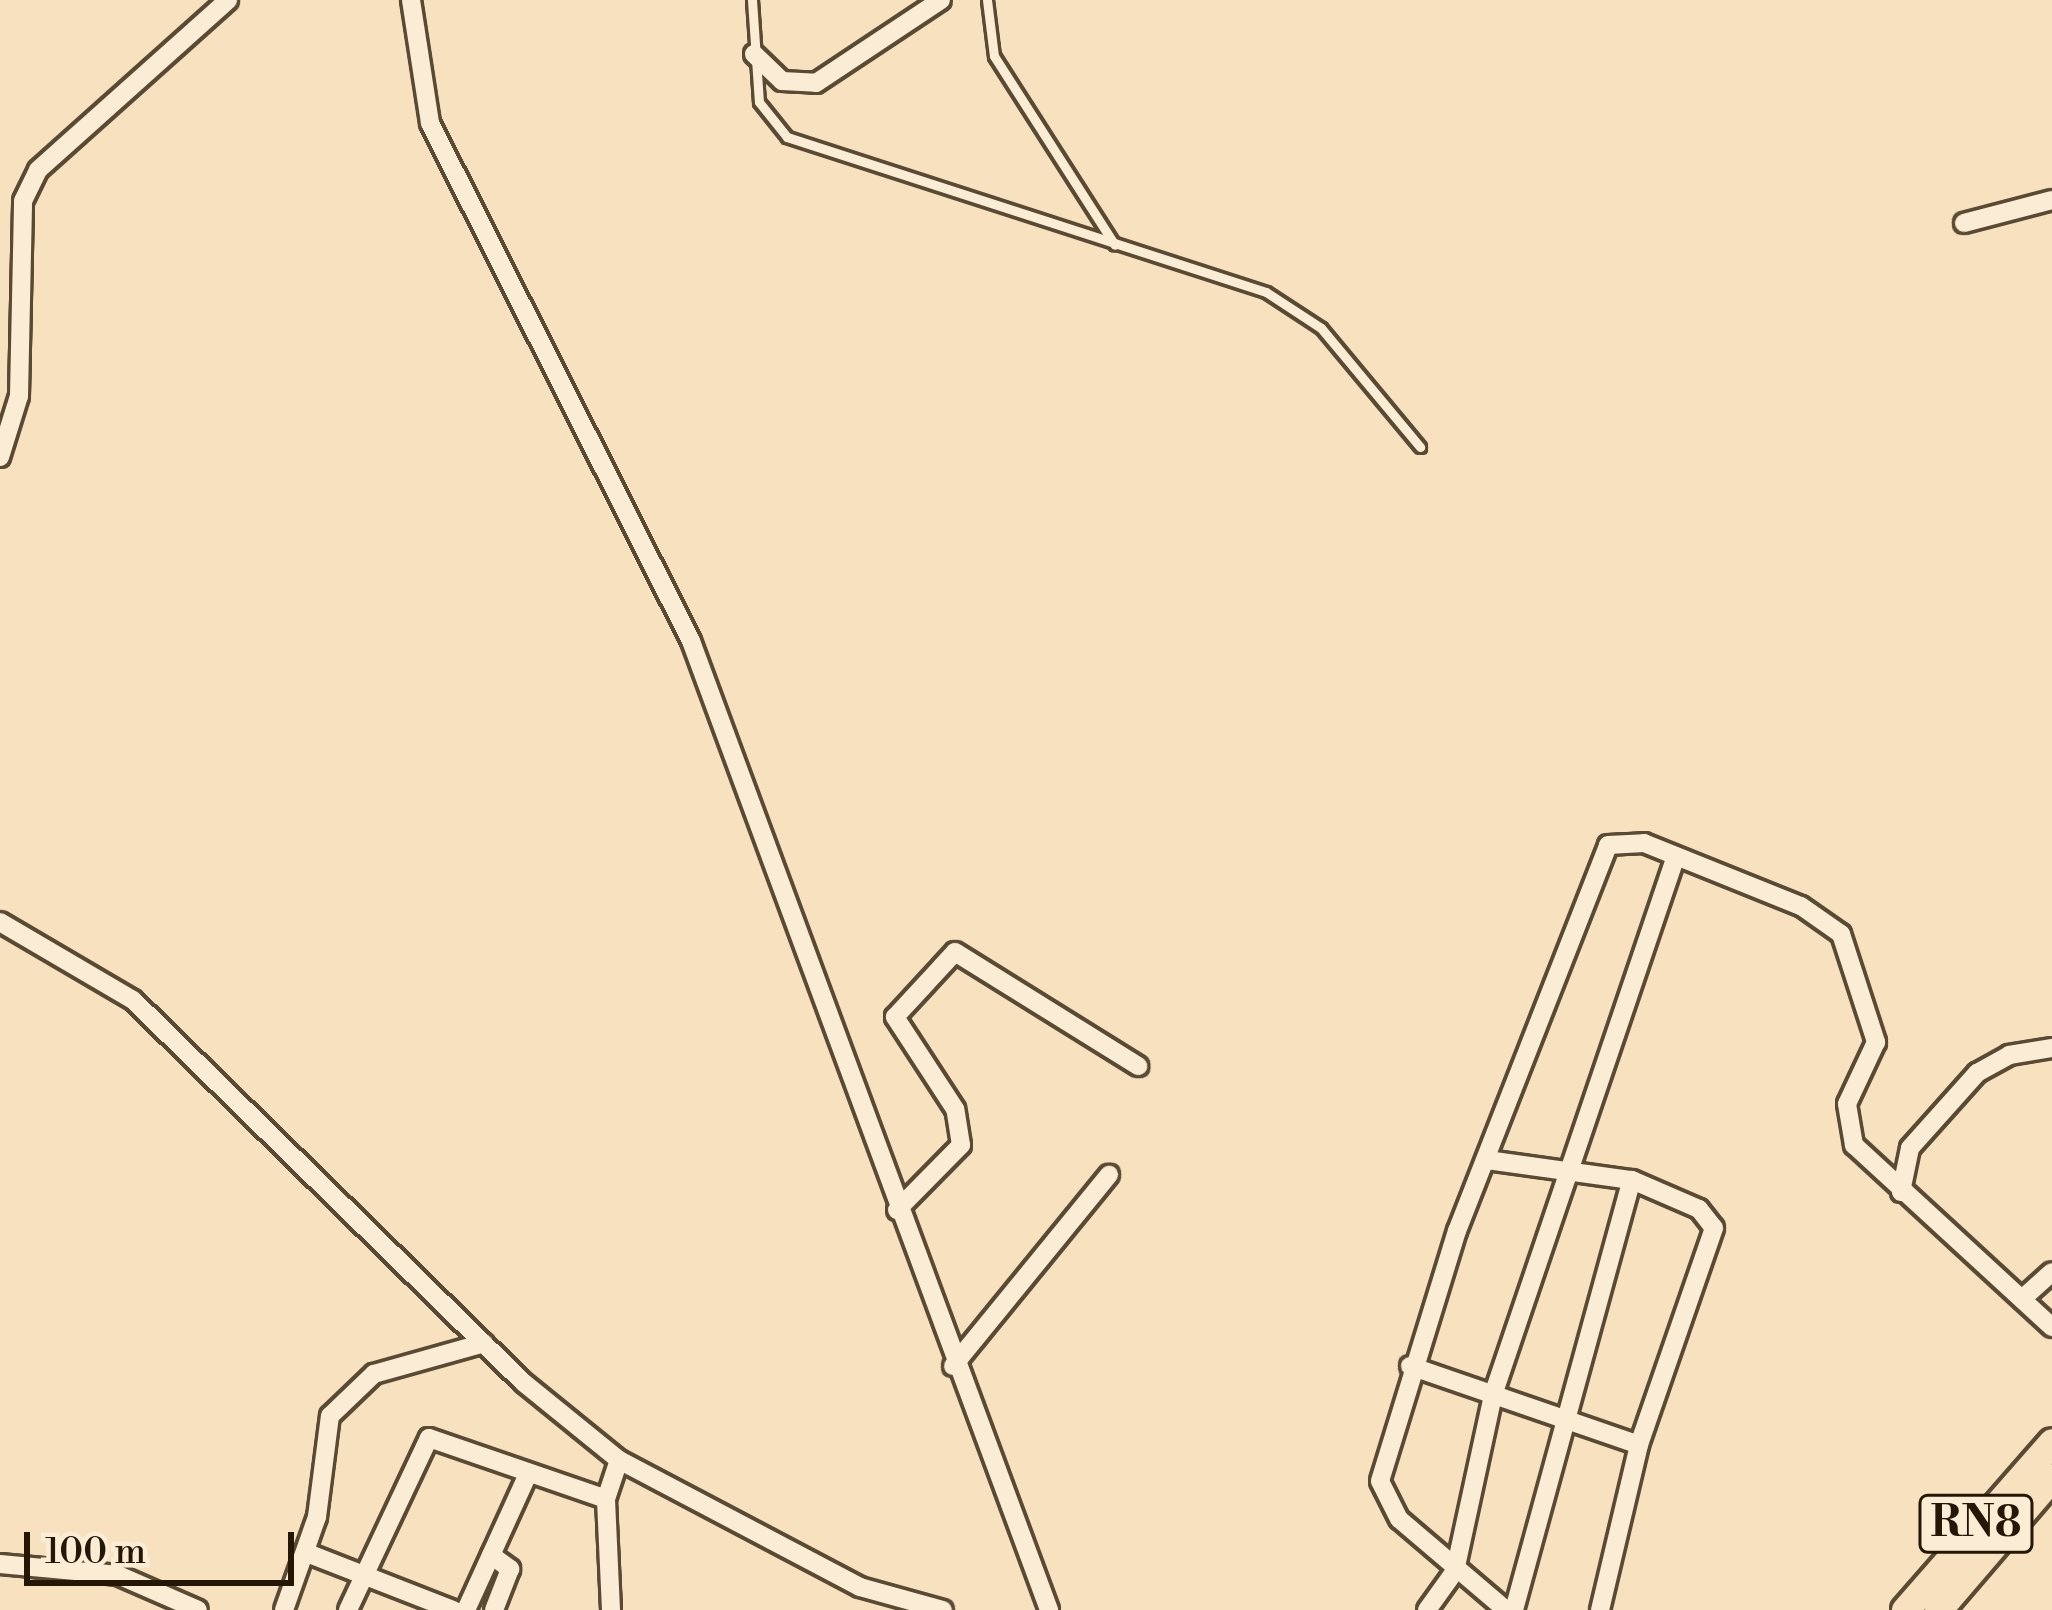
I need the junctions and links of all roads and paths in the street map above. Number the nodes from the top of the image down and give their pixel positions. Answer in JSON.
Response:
{"nodes":[{"id":1,"x":228,"y":0,"type":"edge"},
{"id":2,"x":411,"y":0,"type":"edge"},
{"id":3,"x":752,"y":0,"type":"edge"},
{"id":4,"x":941,"y":0,"type":"edge"},
{"id":5,"x":987,"y":0,"type":"edge"},
{"id":6,"x":754,"y":55,"type":"junction"},
{"id":7,"x":2052,"y":200,"type":"edge"},
{"id":8,"x":1964,"y":223,"type":"dead end"},
{"id":9,"x":1115,"y":245,"type":"junction"},
{"id":10,"x":1420,"y":447,"type":"dead end"},
{"id":11,"x":0,"y":457,"type":"edge"},
{"id":12,"x":1676,"y":856,"type":"junction"},
{"id":13,"x":0,"y":922,"type":"edge"},
{"id":14,"x":2052,"y":1048,"type":"edge"},
{"id":15,"x":1138,"y":1066,"type":"dead end"},
{"id":16,"x":1487,"y":1160,"type":"junction"},
{"id":17,"x":1566,"y":1172,"type":"junction"},
{"id":18,"x":1109,"y":1175,"type":"dead end"},
{"id":19,"x":1632,"y":1180,"type":"junction"},
{"id":20,"x":1901,"y":1192,"type":"junction"},
{"id":21,"x":897,"y":1210,"type":"junction"},
{"id":22,"x":2052,"y":1272,"type":"edge"},
{"id":23,"x":2022,"y":1299,"type":"junction"},
{"id":24,"x":2052,"y":1328,"type":"edge"},
{"id":25,"x":484,"y":1343,"type":"junction"},
{"id":26,"x":953,"y":1366,"type":"junction"},
{"id":27,"x":1410,"y":1366,"type":"junction"},
{"id":28,"x":1493,"y":1395,"type":"junction"},
{"id":29,"x":1559,"y":1420,"type":"junction"},
{"id":30,"x":2052,"y":1442,"type":"edge"},
{"id":31,"x":1640,"y":1445,"type":"junction"},
{"id":32,"x":619,"y":1460,"type":"junction"},
{"id":33,"x":527,"y":1476,"type":"junction"},
{"id":34,"x":2052,"y":1477,"type":"edge"},
{"id":35,"x":606,"y":1499,"type":"junction"},
{"id":36,"x":308,"y":1553,"type":"junction"},
{"id":37,"x":491,"y":1555,"type":"junction"},
{"id":38,"x":0,"y":1564,"type":"edge"},
{"id":39,"x":1455,"y":1571,"type":"junction"},
{"id":40,"x":364,"y":1575,"type":"junction"},
{"id":41,"x":198,"y":1610,"type":"edge"},
{"id":42,"x":284,"y":1610,"type":"edge"},
{"id":43,"x":348,"y":1610,"type":"edge"},
{"id":44,"x":453,"y":1610,"type":"edge"},
{"id":45,"x":466,"y":1610,"type":"edge"},
{"id":46,"x":494,"y":1610,"type":"edge"},
{"id":47,"x":611,"y":1610,"type":"edge"},
{"id":48,"x":944,"y":1610,"type":"edge"},
{"id":49,"x":1049,"y":1610,"type":"edge"},
{"id":50,"x":1427,"y":1610,"type":"edge"},
{"id":51,"x":1510,"y":1610,"type":"edge"},
{"id":52,"x":1600,"y":1610,"type":"edge"},
{"id":53,"x":1905,"y":1610,"type":"edge"},
{"id":54,"x":1939,"y":1610,"type":"edge"}],
"edges":[{"from":1,"to":11,"type":"street"},
{"from":2,"to":21,"type":"street"},
{"from":3,"to":6,"type":"lane"},
{"from":4,"to":6,"type":"street"},
{"from":5,"to":9,"type":"lane"},
{"from":6,"to":9,"type":"lane"},
{"from":7,"to":8,"type":"street"},
{"from":9,"to":10,"type":"lane"},
{"from":12,"to":16,"type":"street"},
{"from":12,"to":17,"type":"street"},
{"from":12,"to":20,"type":"street"},
{"from":13,"to":25,"type":"street"},
{"from":14,"to":20,"type":"street"},
{"from":15,"to":21,"type":"street"},
{"from":16,"to":17,"type":"street"},
{"from":16,"to":27,"type":"street"},
{"from":17,"to":19,"type":"street"},
{"from":17,"to":28,"type":"street"},
{"from":18,"to":26,"type":"street"},
{"from":19,"to":29,"type":"street"},
{"from":19,"to":31,"type":"street"},
{"from":20,"to":23,"type":"street"},
{"from":21,"to":26,"type":"street"},
{"from":22,"to":23,"type":"street"},
{"from":23,"to":24,"type":"street"},
{"from":25,"to":32,"type":"street"},
{"from":25,"to":36,"type":"street"},
{"from":26,"to":49,"type":"street"},
{"from":27,"to":28,"type":"street"},
{"from":27,"to":39,"type":"street"},
{"from":28,"to":29,"type":"street"},
{"from":28,"to":39,"type":"street"},
{"from":29,"to":31,"type":"street"},
{"from":29,"to":51,"type":"street"},
{"from":30,"to":53,"type":"main road","number":"RN8"},
{"from":31,"to":52,"type":"street"},
{"from":32,"to":35,"type":"street"},
{"from":32,"to":48,"type":"street"},
{"from":33,"to":35,"type":"street"},
{"from":33,"to":37,"type":"street"},
{"from":33,"to":40,"type":"street"},
{"from":34,"to":54,"type":"main road","number":"RN8"},
{"from":35,"to":47,"type":"street"},
{"from":36,"to":40,"type":"street"},
{"from":36,"to":42,"type":"street"},
{"from":37,"to":45,"type":"street"},
{"from":37,"to":46,"type":"street"},
{"from":38,"to":41,"type":"street"},
{"from":39,"to":50,"type":"street"},
{"from":39,"to":51,"type":"street"},
{"from":40,"to":43,"type":"street"},
{"from":40,"to":44,"type":"street"}]}
